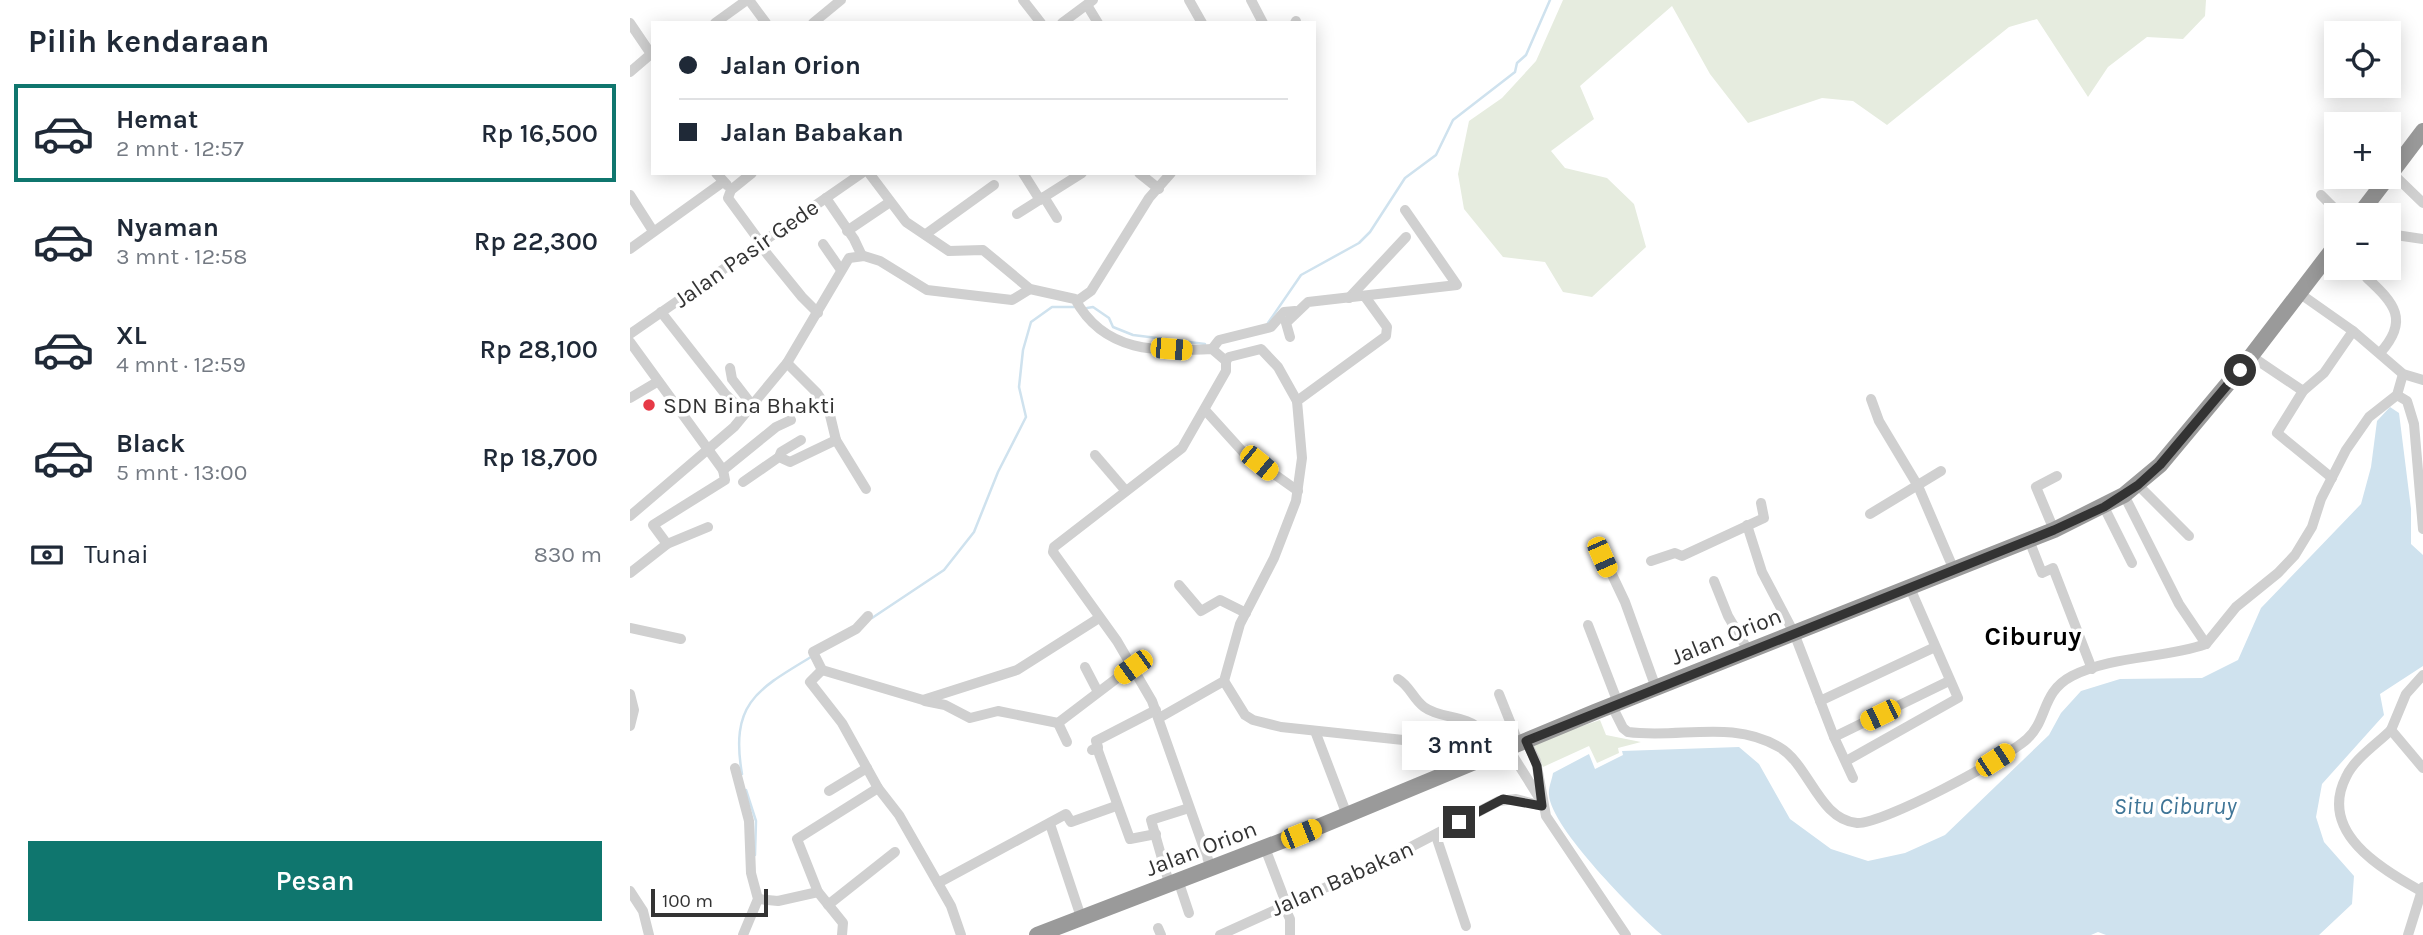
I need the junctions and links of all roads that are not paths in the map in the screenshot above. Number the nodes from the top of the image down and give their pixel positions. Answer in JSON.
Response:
{"nodes":[{"id":1,"x":748,"y":0,"type":"edge"},
{"id":2,"x":841,"y":0,"type":"edge"},
{"id":3,"x":1023,"y":0,"type":"edge"},
{"id":4,"x":1189,"y":0,"type":"edge"},
{"id":5,"x":1251,"y":0,"type":"edge"},
{"id":6,"x":1090,"y":2,"type":"edge"},
{"id":7,"x":718,"y":21,"type":"edge"},
{"id":8,"x":764,"y":21,"type":"edge"},
{"id":9,"x":815,"y":21,"type":"edge"},
{"id":10,"x":1039,"y":21,"type":"edge"},
{"id":11,"x":1065,"y":21,"type":"edge"},
{"id":12,"x":1097,"y":21,"type":"edge"},
{"id":13,"x":1201,"y":21,"type":"edge"},
{"id":14,"x":1262,"y":21,"type":"edge"},
{"id":15,"x":630,"y":23,"type":"edge"},
{"id":16,"x":630,"y":72,"type":"edge"},
{"id":17,"x":2423,"y":131,"type":"edge"},
{"id":18,"x":2401,"y":160,"type":"edge"},
{"id":19,"x":746,"y":175,"type":"edge"},
{"id":20,"x":867,"y":175,"type":"edge"},
{"id":21,"x":870,"y":175,"type":"edge"},
{"id":22,"x":1024,"y":175,"type":"edge"},
{"id":23,"x":1079,"y":175,"type":"edge"},
{"id":24,"x":1142,"y":175,"type":"edge"},
{"id":25,"x":1170,"y":175,"type":"edge"},
{"id":26,"x":723,"y":182,"type":"edge"},
{"id":27,"x":2401,"y":184,"type":"edge"},
{"id":28,"x":994,"y":185,"type":"dead end"},
{"id":29,"x":1159,"y":189,"type":"junction"},
{"id":30,"x":2379,"y":189,"type":"edge"},
{"id":31,"x":630,"y":195,"type":"edge"},
{"id":32,"x":2321,"y":195,"type":"dead end"},
{"id":33,"x":826,"y":198,"type":"junction"},
{"id":34,"x":1042,"y":199,"type":"junction"},
{"id":35,"x":890,"y":202,"type":"junction"},
{"id":36,"x":2329,"y":203,"type":"edge"},
{"id":37,"x":2368,"y":203,"type":"edge"},
{"id":38,"x":2423,"y":203,"type":"edge"},
{"id":39,"x":1405,"y":210,"type":"dead end"},
{"id":40,"x":1017,"y":214,"type":"dead end"},
{"id":41,"x":1057,"y":218,"type":"dead end"},
{"id":42,"x":653,"y":231,"type":"junction"},
{"id":43,"x":848,"y":231,"type":"junction"},
{"id":44,"x":926,"y":234,"type":"junction"},
{"id":45,"x":2401,"y":236,"type":"edge"},
{"id":46,"x":1406,"y":237,"type":"dead end"},
{"id":47,"x":2423,"y":239,"type":"edge"},
{"id":48,"x":760,"y":244,"type":"junction"},
{"id":49,"x":823,"y":244,"type":"dead end"},
{"id":50,"x":630,"y":249,"type":"edge"},
{"id":51,"x":862,"y":256,"type":"junction"},
{"id":52,"x":2324,"y":260,"type":"edge"},
{"id":53,"x":841,"y":270,"type":"junction"},
{"id":54,"x":2369,"y":280,"type":"edge"},
{"id":55,"x":1030,"y":289,"type":"junction"},
{"id":56,"x":2299,"y":293,"type":"junction"},
{"id":57,"x":1349,"y":298,"type":"junction"},
{"id":58,"x":1366,"y":298,"type":"junction"},
{"id":59,"x":1080,"y":307,"type":"junction"},
{"id":60,"x":1295,"y":311,"type":"junction"},
{"id":61,"x":661,"y":312,"type":"junction"},
{"id":62,"x":818,"y":313,"type":"junction"},
{"id":63,"x":2353,"y":331,"type":"junction"},
{"id":64,"x":630,"y":334,"type":"edge"},
{"id":65,"x":1290,"y":337,"type":"dead end"},
{"id":66,"x":630,"y":342,"type":"edge"},
{"id":67,"x":1215,"y":346,"type":"junction"},
{"id":68,"x":2381,"y":353,"type":"junction"},
{"id":69,"x":2252,"y":356,"type":"junction"},
{"id":70,"x":1226,"y":361,"type":"junction"},
{"id":71,"x":788,"y":363,"type":"junction"},
{"id":72,"x":730,"y":368,"type":"dead end"},
{"id":73,"x":2403,"y":374,"type":"junction"},
{"id":74,"x":2423,"y":380,"type":"edge"},
{"id":75,"x":657,"y":382,"type":"junction"},
{"id":76,"x":2302,"y":391,"type":"junction"},
{"id":77,"x":2397,"y":395,"type":"junction"},
{"id":78,"x":630,"y":398,"type":"edge"},
{"id":79,"x":1871,"y":400,"type":"dead end"},
{"id":80,"x":1297,"y":401,"type":"junction"},
{"id":81,"x":749,"y":409,"type":"junction"},
{"id":82,"x":1205,"y":410,"type":"junction"},
{"id":83,"x":791,"y":420,"type":"dead end"},
{"id":84,"x":776,"y":427,"type":"junction"},
{"id":85,"x":801,"y":440,"type":"dead end"},
{"id":86,"x":836,"y":440,"type":"junction"},
{"id":87,"x":789,"y":447,"type":"junction"},
{"id":88,"x":710,"y":451,"type":"junction"},
{"id":89,"x":1095,"y":455,"type":"dead end"},
{"id":90,"x":779,"y":457,"type":"junction"},
{"id":91,"x":723,"y":470,"type":"junction"},
{"id":92,"x":1941,"y":471,"type":"dead end"},
{"id":93,"x":2057,"y":476,"type":"dead end"},
{"id":94,"x":2332,"y":478,"type":"junction"},
{"id":95,"x":743,"y":482,"type":"dead end"},
{"id":96,"x":2138,"y":485,"type":"junction"},
{"id":97,"x":1918,"y":486,"type":"junction"},
{"id":98,"x":866,"y":489,"type":"dead end"},
{"id":99,"x":1125,"y":490,"type":"junction"},
{"id":100,"x":1298,"y":491,"type":"junction"},
{"id":101,"x":2124,"y":495,"type":"junction"},
{"id":102,"x":1761,"y":503,"type":"dead end"},
{"id":103,"x":2104,"y":507,"type":"junction"},
{"id":104,"x":2423,"y":510,"type":"edge"},
{"id":105,"x":631,"y":513,"type":"edge"},
{"id":106,"x":1870,"y":514,"type":"dead end"},
{"id":107,"x":1747,"y":525,"type":"junction"},
{"id":108,"x":708,"y":527,"type":"dead end"},
{"id":109,"x":2423,"y":528,"type":"edge"},
{"id":110,"x":2054,"y":530,"type":"junction"},
{"id":111,"x":2189,"y":536,"type":"dead end"},
{"id":112,"x":2029,"y":540,"type":"junction"},
{"id":113,"x":667,"y":544,"type":"junction"},
{"id":114,"x":1598,"y":545,"type":"dead end"},
{"id":115,"x":1651,"y":561,"type":"dead end"},
{"id":116,"x":2132,"y":563,"type":"dead end"},
{"id":117,"x":1954,"y":570,"type":"junction"},
{"id":118,"x":630,"y":573,"type":"edge"},
{"id":119,"x":1714,"y":581,"type":"dead end"},
{"id":120,"x":1179,"y":584,"type":"dead end"},
{"id":121,"x":1910,"y":588,"type":"junction"},
{"id":122,"x":1246,"y":613,"type":"junction"},
{"id":123,"x":868,"y":616,"type":"dead end"},
{"id":124,"x":1099,"y":618,"type":"junction"},
{"id":125,"x":1588,"y":625,"type":"dead end"},
{"id":126,"x":630,"y":628,"type":"edge"},
{"id":127,"x":1794,"y":633,"type":"junction"},
{"id":128,"x":681,"y":639,"type":"dead end"},
{"id":129,"x":2206,"y":645,"type":"junction"},
{"id":130,"x":1933,"y":648,"type":"junction"},
{"id":131,"x":1749,"y":652,"type":"junction"},
{"id":132,"x":1085,"y":667,"type":"dead end"},
{"id":133,"x":1133,"y":667,"type":"junction"},
{"id":134,"x":2092,"y":669,"type":"junction"},
{"id":135,"x":822,"y":670,"type":"junction"},
{"id":136,"x":2423,"y":675,"type":"edge"},
{"id":137,"x":1398,"y":679,"type":"dead end"},
{"id":138,"x":1224,"y":681,"type":"junction"},
{"id":139,"x":1949,"y":681,"type":"junction"},
{"id":140,"x":1656,"y":688,"type":"junction"},
{"id":141,"x":1098,"y":692,"type":"junction"},
{"id":142,"x":630,"y":694,"type":"edge"},
{"id":143,"x":1499,"y":694,"type":"dead end"},
{"id":144,"x":923,"y":700,"type":"junction"},
{"id":145,"x":1820,"y":701,"type":"junction"},
{"id":146,"x":1615,"y":705,"type":"junction"},
{"id":147,"x":1158,"y":714,"type":"junction"},
{"id":148,"x":1058,"y":723,"type":"junction"},
{"id":149,"x":630,"y":726,"type":"edge"},
{"id":150,"x":1480,"y":730,"type":"junction"},
{"id":151,"x":2391,"y":730,"type":"junction"},
{"id":152,"x":1315,"y":732,"type":"junction"},
{"id":153,"x":1834,"y":737,"type":"junction"},
{"id":154,"x":1068,"y":742,"type":"dead end"},
{"id":155,"x":1512,"y":747,"type":"junction"},
{"id":156,"x":1846,"y":761,"type":"junction"},
{"id":157,"x":735,"y":768,"type":"dead end"},
{"id":158,"x":867,"y":768,"type":"junction"},
{"id":159,"x":2423,"y":768,"type":"edge"},
{"id":160,"x":1853,"y":778,"type":"dead end"},
{"id":161,"x":878,"y":788,"type":"junction"},
{"id":162,"x":829,"y":790,"type":"dead end"},
{"id":163,"x":1541,"y":803,"type":"junction"},
{"id":164,"x":1116,"y":806,"type":"junction"},
{"id":165,"x":1189,"y":808,"type":"junction"},
{"id":166,"x":1347,"y":815,"type":"junction"},
{"id":167,"x":1050,"y":824,"type":"junction"},
{"id":168,"x":1156,"y":834,"type":"junction"},
{"id":169,"x":1436,"y":836,"type":"junction"},
{"id":170,"x":1265,"y":848,"type":"junction"},
{"id":171,"x":895,"y":852,"type":"dead end"},
{"id":172,"x":1211,"y":868,"type":"junction"},
{"id":173,"x":1174,"y":882,"type":"junction"},
{"id":174,"x":938,"y":883,"type":"junction"},
{"id":175,"x":2422,"y":889,"type":"edge"},
{"id":176,"x":630,"y":891,"type":"edge"},
{"id":177,"x":818,"y":892,"type":"junction"},
{"id":178,"x":760,"y":900,"type":"junction"},
{"id":179,"x":1285,"y":904,"type":"junction"},
{"id":180,"x":828,"y":905,"type":"junction"},
{"id":181,"x":1189,"y":913,"type":"dead end"},
{"id":182,"x":1081,"y":917,"type":"junction"},
{"id":183,"x":1466,"y":926,"type":"dead end"},
{"id":184,"x":839,"y":934,"type":"edge"},
{"id":185,"x":649,"y":935,"type":"edge"},
{"id":186,"x":743,"y":935,"type":"edge"},
{"id":187,"x":961,"y":935,"type":"edge"},
{"id":188,"x":1037,"y":935,"type":"edge"},
{"id":189,"x":1220,"y":935,"type":"edge"},
{"id":190,"x":1290,"y":935,"type":"edge"},
{"id":191,"x":1626,"y":935,"type":"edge"},
{"id":192,"x":2408,"y":935,"type":"edge"}],
"edges":[{"from":1,"to":7,"type":"street"},
{"from":1,"to":8,"type":"street"},
{"from":2,"to":9,"type":"street"},
{"from":3,"to":10,"type":"street"},
{"from":4,"to":13,"type":"street"},
{"from":5,"to":14,"type":"street"},
{"from":6,"to":11,"type":"street"},
{"from":6,"to":12,"type":"street"},
{"from":15,"to":16,"type":"street"},
{"from":17,"to":18,"type":"highway"},
{"from":19,"to":26,"type":"street"},
{"from":20,"to":33,"type":"street","name":"Jalan Pasir Gede"},
{"from":21,"to":35,"type":"street"},
{"from":22,"to":34,"type":"street"},
{"from":23,"to":34,"type":"street"},
{"from":24,"to":29,"type":"street"},
{"from":25,"to":29,"type":"street"},
{"from":26,"to":42,"type":"street"},
{"from":26,"to":48,"type":"street"},
{"from":27,"to":38,"type":"street"},
{"from":28,"to":44,"type":"street"},
{"from":29,"to":59,"type":"street"},
{"from":30,"to":37,"type":"highway"},
{"from":31,"to":42,"type":"street"},
{"from":32,"to":36,"type":"street"},
{"from":33,"to":43,"type":"street"},
{"from":33,"to":48,"type":"street","name":"Jalan Pasir Gede"},
{"from":34,"to":40,"type":"street"},
{"from":34,"to":41,"type":"street"},
{"from":35,"to":43,"type":"street"},
{"from":35,"to":44,"type":"street"},
{"from":39,"to":58,"type":"street"},
{"from":42,"to":50,"type":"street"},
{"from":43,"to":51,"type":"street"},
{"from":44,"to":55,"type":"street"},
{"from":45,"to":47,"type":"street"},
{"from":46,"to":57,"type":"street"},
{"from":48,"to":61,"type":"street","name":"Jalan Pasir Gede"},
{"from":48,"to":62,"type":"street"},
{"from":49,"to":53,"type":"street"},
{"from":51,"to":53,"type":"street"},
{"from":51,"to":55,"type":"street"},
{"from":52,"to":56,"type":"highway","name":"Jalan Orion"},
{"from":53,"to":62,"type":"street"},
{"from":54,"to":68,"type":"street"},
{"from":55,"to":59,"type":"street"},
{"from":56,"to":63,"type":"street"},
{"from":56,"to":69,"type":"highway","name":"Jalan Orion"},
{"from":57,"to":58,"type":"street"},
{"from":57,"to":60,"type":"street"},
{"from":58,"to":80,"type":"street"},
{"from":59,"to":67,"type":"street"},
{"from":60,"to":65,"type":"street"},
{"from":60,"to":67,"type":"street"},
{"from":61,"to":64,"type":"street","name":"Jalan Pasir Gede"},
{"from":61,"to":81,"type":"street"},
{"from":62,"to":71,"type":"street"},
{"from":63,"to":68,"type":"street"},
{"from":63,"to":76,"type":"street"},
{"from":66,"to":75,"type":"street"},
{"from":67,"to":70,"type":"street"},
{"from":68,"to":73,"type":"street"},
{"from":69,"to":76,"type":"street"},
{"from":69,"to":96,"type":"highway","name":"Jalan Orion"},
{"from":70,"to":80,"type":"street"},
{"from":70,"to":82,"type":"street"},
{"from":71,"to":81,"type":"street"},
{"from":71,"to":86,"type":"street"},
{"from":72,"to":81,"type":"street"},
{"from":73,"to":74,"type":"street"},
{"from":73,"to":77,"type":"street"},
{"from":75,"to":78,"type":"street"},
{"from":75,"to":88,"type":"street"},
{"from":76,"to":94,"type":"street"},
{"from":77,"to":94,"type":"street"},
{"from":77,"to":104,"type":"street"},
{"from":79,"to":97,"type":"street"},
{"from":80,"to":100,"type":"street"},
{"from":81,"to":88,"type":"street"},
{"from":82,"to":99,"type":"street"},
{"from":82,"to":100,"type":"street"},
{"from":83,"to":84,"type":"street"},
{"from":84,"to":87,"type":"street"},
{"from":84,"to":91,"type":"street"},
{"from":85,"to":87,"type":"street"},
{"from":86,"to":90,"type":"street"},
{"from":86,"to":98,"type":"street"},
{"from":87,"to":90,"type":"street"},
{"from":88,"to":91,"type":"street"},
{"from":88,"to":105,"type":"street"},
{"from":89,"to":99,"type":"street"},
{"from":90,"to":95,"type":"street"},
{"from":91,"to":113,"type":"street"},
{"from":92,"to":97,"type":"street"},
{"from":93,"to":110,"type":"street"},
{"from":94,"to":129,"type":"street"},
{"from":96,"to":101,"type":"highway","name":"Jalan Orion"},
{"from":96,"to":111,"type":"street"},
{"from":97,"to":106,"type":"street"},
{"from":97,"to":117,"type":"street"},
{"from":99,"to":124,"type":"street"},
{"from":100,"to":122,"type":"street"},
{"from":101,"to":103,"type":"highway","name":"Jalan Orion"},
{"from":101,"to":129,"type":"street"},
{"from":102,"to":107,"type":"street"},
{"from":103,"to":110,"type":"highway","name":"Jalan Orion"},
{"from":103,"to":116,"type":"street"},
{"from":104,"to":109,"type":"street"},
{"from":107,"to":115,"type":"street"},
{"from":107,"to":127,"type":"street"},
{"from":108,"to":113,"type":"street"},
{"from":110,"to":112,"type":"highway","name":"Jalan Orion"},
{"from":112,"to":117,"type":"highway","name":"Jalan Orion"},
{"from":112,"to":134,"type":"street"},
{"from":113,"to":118,"type":"street"},
{"from":114,"to":140,"type":"street"},
{"from":117,"to":121,"type":"highway","name":"Jalan Orion"},
{"from":119,"to":131,"type":"street"},
{"from":120,"to":122,"type":"street"},
{"from":121,"to":127,"type":"highway","name":"Jalan Orion"},
{"from":121,"to":130,"type":"street"},
{"from":122,"to":138,"type":"street"},
{"from":123,"to":135,"type":"street"},
{"from":124,"to":133,"type":"street"},
{"from":124,"to":144,"type":"street"},
{"from":125,"to":146,"type":"street"},
{"from":126,"to":128,"type":"street"},
{"from":127,"to":131,"type":"highway","name":"Jalan Orion"},
{"from":127,"to":145,"type":"street"},
{"from":129,"to":134,"type":"street"},
{"from":130,"to":139,"type":"street"},
{"from":130,"to":145,"type":"street"},
{"from":131,"to":140,"type":"highway","name":"Jalan Orion"},
{"from":132,"to":141,"type":"street"},
{"from":133,"to":141,"type":"street"},
{"from":133,"to":147,"type":"street"},
{"from":134,"to":146,"type":"street"},
{"from":135,"to":144,"type":"street"},
{"from":135,"to":158,"type":"street"},
{"from":136,"to":151,"type":"street"},
{"from":137,"to":150,"type":"street"},
{"from":138,"to":147,"type":"street"},
{"from":138,"to":152,"type":"street"},
{"from":139,"to":153,"type":"street"},
{"from":139,"to":156,"type":"street"},
{"from":140,"to":146,"type":"highway","name":"Jalan Orion"},
{"from":141,"to":148,"type":"street"},
{"from":142,"to":149,"type":"street"},
{"from":143,"to":155,"type":"street"},
{"from":144,"to":148,"type":"street"},
{"from":145,"to":153,"type":"street"},
{"from":146,"to":155,"type":"highway","name":"Jalan Orion"},
{"from":147,"to":164,"type":"street"},
{"from":147,"to":165,"type":"street"},
{"from":148,"to":154,"type":"street"},
{"from":150,"to":152,"type":"street"},
{"from":150,"to":155,"type":"street"},
{"from":151,"to":159,"type":"street"},
{"from":151,"to":175,"type":"street"},
{"from":152,"to":166,"type":"street"},
{"from":153,"to":156,"type":"street"},
{"from":155,"to":163,"type":"street"},
{"from":155,"to":163,"type":"street"},
{"from":155,"to":166,"type":"highway","name":"Jalan Orion"},
{"from":156,"to":160,"type":"street"},
{"from":157,"to":178,"type":"street"},
{"from":158,"to":161,"type":"street"},
{"from":158,"to":162,"type":"street"},
{"from":161,"to":174,"type":"street"},
{"from":161,"to":177,"type":"street"},
{"from":163,"to":169,"type":"street","name":"Jalan Babakan"},
{"from":163,"to":191,"type":"street"},
{"from":164,"to":167,"type":"street"},
{"from":164,"to":168,"type":"street"},
{"from":165,"to":168,"type":"street"},
{"from":165,"to":172,"type":"street"},
{"from":166,"to":170,"type":"highway","name":"Jalan Orion"},
{"from":167,"to":174,"type":"street"},
{"from":167,"to":182,"type":"street"},
{"from":168,"to":173,"type":"street"},
{"from":169,"to":179,"type":"street","name":"Jalan Babakan"},
{"from":169,"to":183,"type":"street"},
{"from":170,"to":172,"type":"highway","name":"Jalan Orion"},
{"from":170,"to":179,"type":"street"},
{"from":171,"to":180,"type":"street"},
{"from":172,"to":173,"type":"highway","name":"Jalan Orion"},
{"from":173,"to":181,"type":"street"},
{"from":173,"to":182,"type":"highway","name":"Jalan Orion"},
{"from":174,"to":187,"type":"street"},
{"from":175,"to":192,"type":"street"},
{"from":176,"to":185,"type":"street"},
{"from":177,"to":178,"type":"street"},
{"from":177,"to":180,"type":"street"},
{"from":178,"to":186,"type":"street"},
{"from":179,"to":189,"type":"street","name":"Jalan Babakan"},
{"from":179,"to":190,"type":"street"},
{"from":180,"to":184,"type":"street"},
{"from":182,"to":188,"type":"highway","name":"Jalan Orion"}]}
